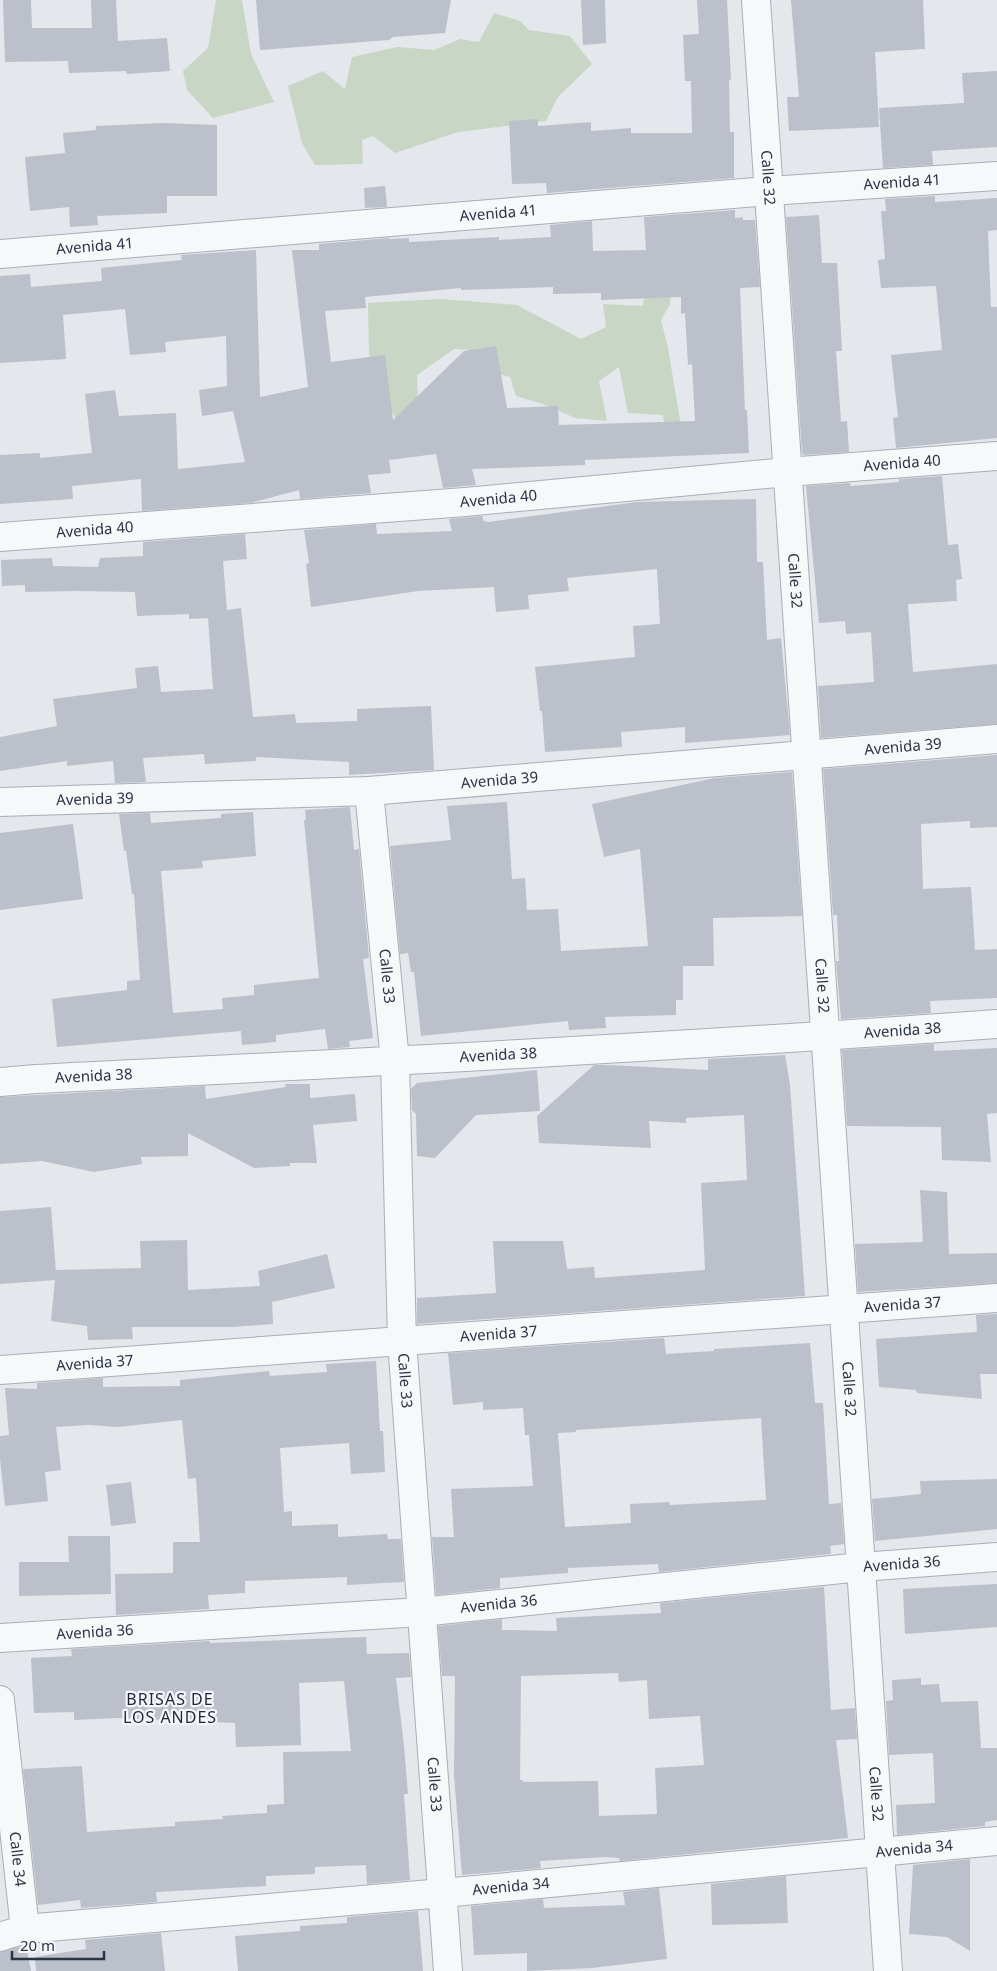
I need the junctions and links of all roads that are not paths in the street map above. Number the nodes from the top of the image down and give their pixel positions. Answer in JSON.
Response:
{"nodes":[{"id":1,"x":756,"y":0,"type":"edge"},
{"id":2,"x":997,"y":176,"type":"edge"},
{"id":3,"x":769,"y":191,"type":"junction"},
{"id":4,"x":0,"y":254,"type":"edge"},
{"id":5,"x":997,"y":456,"type":"edge"},
{"id":6,"x":787,"y":472,"type":"junction"},
{"id":7,"x":0,"y":537,"type":"edge"},
{"id":8,"x":997,"y":739,"type":"edge"},
{"id":9,"x":806,"y":754,"type":"junction"},
{"id":10,"x":369,"y":791,"type":"junction"},
{"id":11,"x":0,"y":802,"type":"edge"},
{"id":12,"x":997,"y":1024,"type":"edge"},
{"id":13,"x":825,"y":1037,"type":"junction"},
{"id":14,"x":395,"y":1061,"type":"junction"},
{"id":15,"x":0,"y":1082,"type":"edge"},
{"id":16,"x":997,"y":1298,"type":"edge"},
{"id":17,"x":844,"y":1310,"type":"junction"},
{"id":18,"x":402,"y":1342,"type":"junction"},
{"id":19,"x":0,"y":1370,"type":"edge"},
{"id":20,"x":997,"y":1557,"type":"edge"},
{"id":21,"x":861,"y":1567,"type":"junction"},
{"id":22,"x":421,"y":1612,"type":"junction"},
{"id":23,"x":0,"y":1638,"type":"edge"},
{"id":24,"x":0,"y":1700,"type":"edge"},
{"id":25,"x":997,"y":1842,"type":"edge"},
{"id":26,"x":880,"y":1851,"type":"junction"},
{"id":27,"x":443,"y":1893,"type":"junction"},
{"id":28,"x":13,"y":1933,"type":"edge"},
{"id":29,"x":448,"y":1971,"type":"edge"},
{"id":30,"x":888,"y":1971,"type":"edge"}],
"edges":[{"from":1,"to":3,"type":"street","name":"Calle 32"},
{"from":2,"to":3,"type":"street","name":"Avenida 41"},
{"from":3,"to":4,"type":"street","name":"Avenida 41"},
{"from":3,"to":6,"type":"street","name":"Calle 32"},
{"from":5,"to":6,"type":"street","name":"Avenida 40"},
{"from":6,"to":7,"type":"street","name":"Avenida 40"},
{"from":6,"to":9,"type":"street","name":"Calle 32"},
{"from":8,"to":9,"type":"street","name":"Avenida 39"},
{"from":9,"to":10,"type":"street","name":"Avenida 39"},
{"from":9,"to":13,"type":"street","name":"Calle 32"},
{"from":10,"to":11,"type":"street","name":"Avenida 39"},
{"from":10,"to":14,"type":"street","name":"Calle 33"},
{"from":12,"to":13,"type":"street","name":"Avenida 38"},
{"from":13,"to":14,"type":"street","name":"Avenida 38"},
{"from":13,"to":17,"type":"street","name":"Calle 32"},
{"from":14,"to":15,"type":"street","name":"Avenida 38"},
{"from":14,"to":18,"type":"street","name":"Calle 33"},
{"from":16,"to":17,"type":"street","name":"Avenida 37"},
{"from":17,"to":18,"type":"street","name":"Avenida 37"},
{"from":17,"to":21,"type":"street","name":"Calle 32"},
{"from":18,"to":19,"type":"street","name":"Avenida 37"},
{"from":18,"to":22,"type":"street","name":"Calle 33"},
{"from":20,"to":21,"type":"street","name":"Avenida 36"},
{"from":21,"to":22,"type":"street","name":"Avenida 36"},
{"from":21,"to":26,"type":"street","name":"Calle 32"},
{"from":22,"to":23,"type":"street","name":"Avenida 36"},
{"from":22,"to":27,"type":"street","name":"Calle 33"},
{"from":24,"to":28,"type":"street","name":"Calle 34"},
{"from":25,"to":26,"type":"street","name":"Avenida 34"},
{"from":26,"to":27,"type":"street","name":"Avenida 34"},
{"from":26,"to":30,"type":"street","name":"Calle 32"},
{"from":27,"to":28,"type":"street","name":"Avenida 34"},
{"from":27,"to":29,"type":"street","name":"Calle 33"}]}
